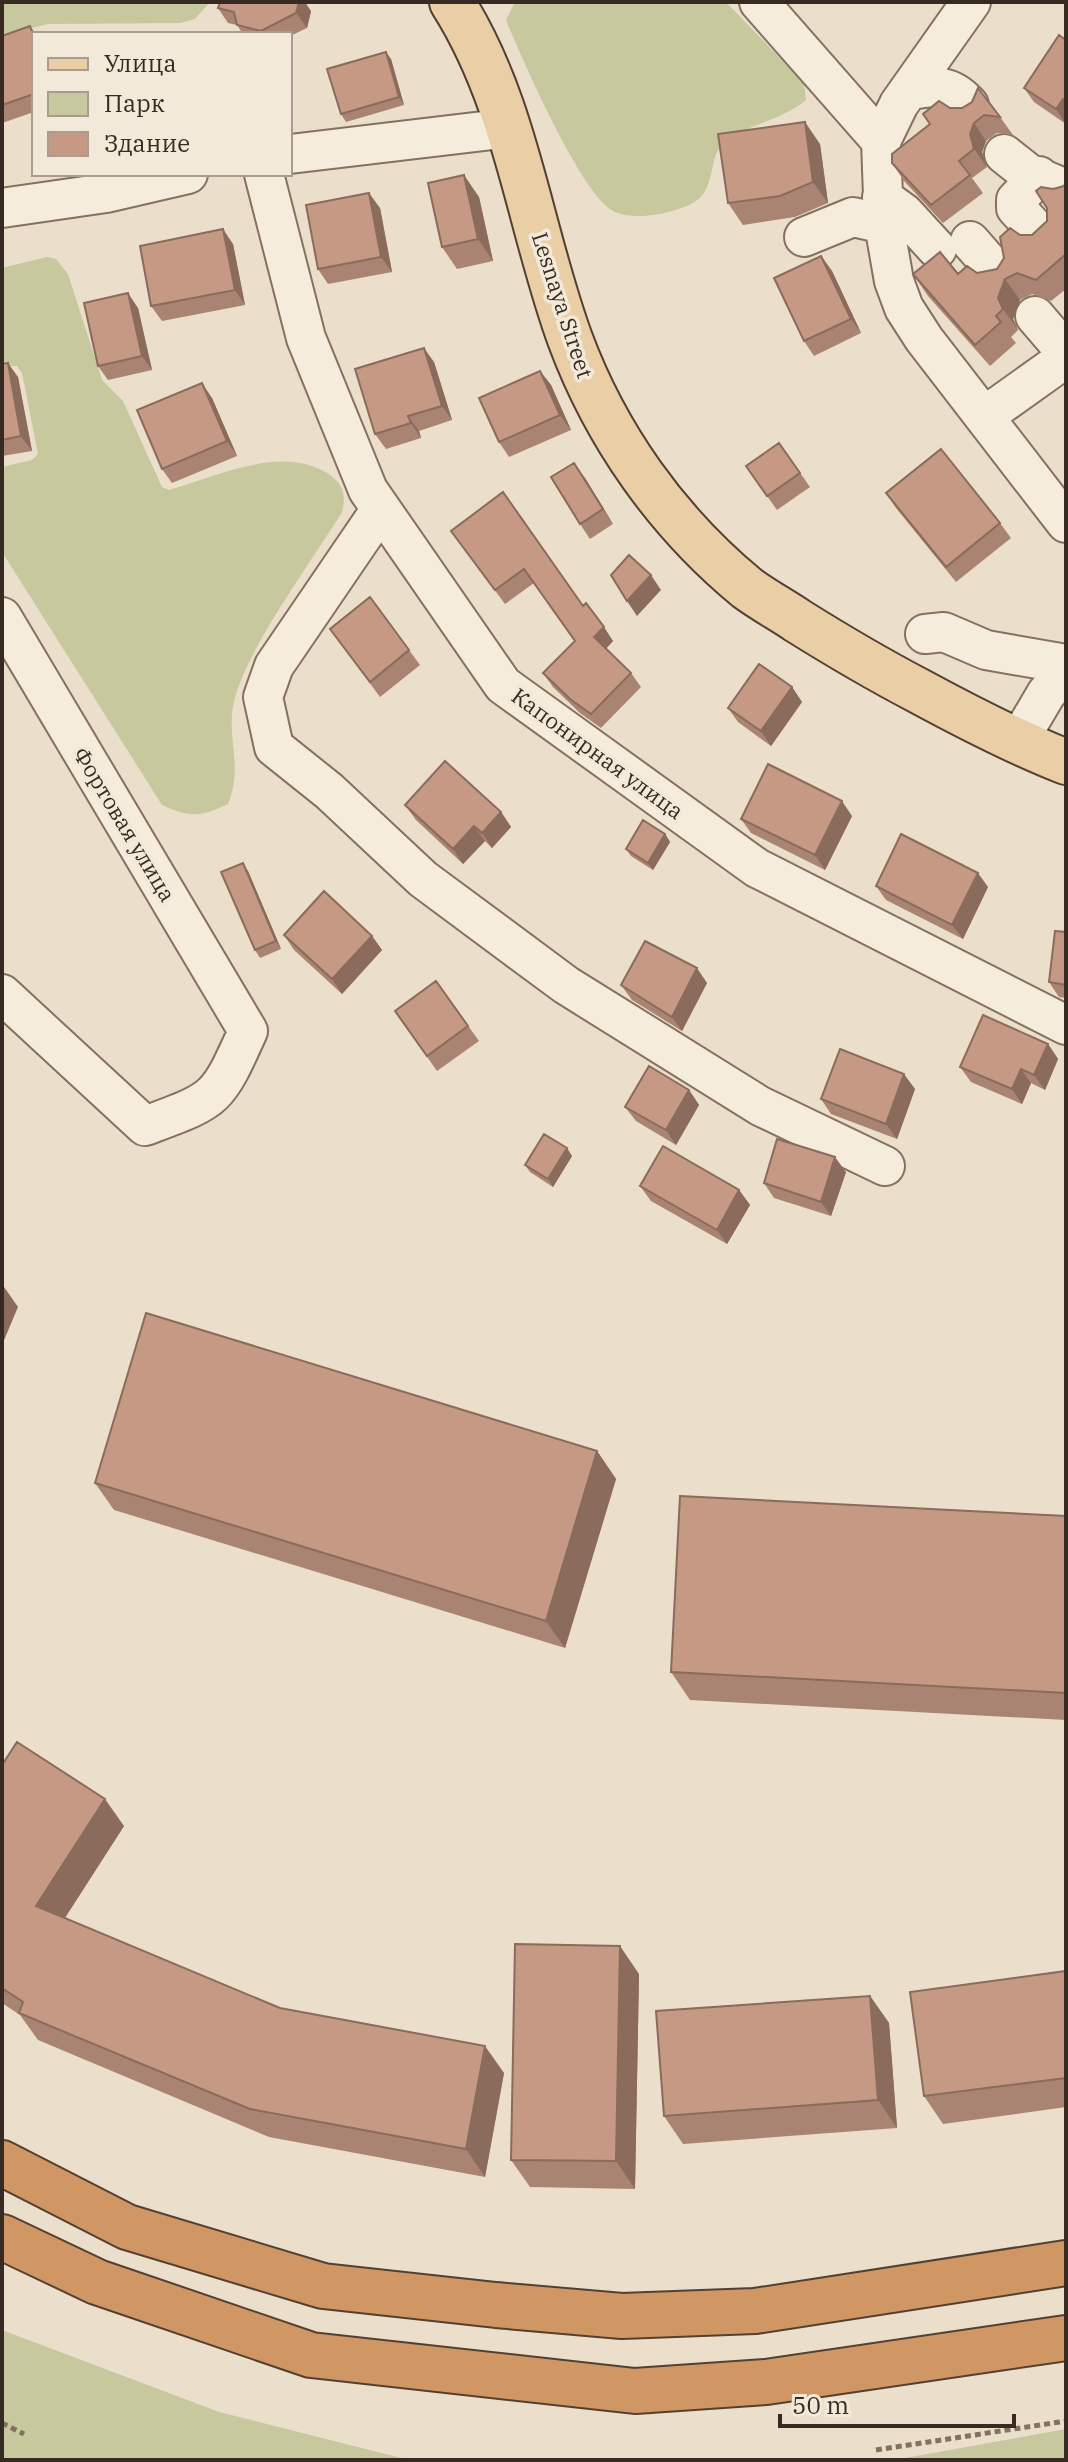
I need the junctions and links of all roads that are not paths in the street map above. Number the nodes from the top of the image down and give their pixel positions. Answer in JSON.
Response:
{"nodes":[{"id":1,"x":452,"y":2,"type":"edge"},
{"id":2,"x":759,"y":2,"type":"edge"},
{"id":3,"x":971,"y":2,"type":"edge"},
{"id":4,"x":908,"y":91,"type":"junction"},
{"id":5,"x":969,"y":105,"type":"edge"},
{"id":6,"x":508,"y":128,"type":"junction"},
{"id":7,"x":881,"y":141,"type":"junction"},
{"id":8,"x":292,"y":154,"type":"edge"},
{"id":9,"x":1004,"y":154,"type":"dead end"},
{"id":10,"x":179,"y":176,"type":"edge"},
{"id":11,"x":265,"y":176,"type":"edge"},
{"id":12,"x":1052,"y":182,"type":"edge"},
{"id":13,"x":2,"y":208,"type":"edge"},
{"id":14,"x":883,"y":210,"type":"junction"},
{"id":15,"x":1041,"y":235,"type":"edge"},
{"id":16,"x":804,"y":237,"type":"dead end"},
{"id":17,"x":998,"y":273,"type":"edge"},
{"id":18,"x":1035,"y":316,"type":"dead end"},
{"id":19,"x":1066,"y":355,"type":"edge"},
{"id":20,"x":986,"y":415,"type":"junction"},
{"id":21,"x":381,"y":509,"type":"junction"},
{"id":22,"x":1066,"y":523,"type":"edge"},
{"id":23,"x":2,"y":617,"type":"edge"},
{"id":24,"x":925,"y":634,"type":"dead end"},
{"id":25,"x":1066,"y":667,"type":"edge"},
{"id":26,"x":1017,"y":743,"type":"junction"},
{"id":27,"x":1066,"y":762,"type":"edge"},
{"id":28,"x":2,"y":994,"type":"edge"},
{"id":29,"x":1066,"y":1025,"type":"edge"},
{"id":30,"x":885,"y":1166,"type":"dead end"},
{"id":31,"x":2,"y":2163,"type":"edge"},
{"id":32,"x":2,"y":2237,"type":"edge"},
{"id":33,"x":1066,"y":2263,"type":"edge"},
{"id":34,"x":1066,"y":2338,"type":"edge"}],
"edges":[{"from":1,"to":6,"type":"main road","name":"Lesnaya Street"},
{"from":2,"to":7,"type":"street"},
{"from":3,"to":4,"type":"street"},
{"from":4,"to":5,"type":"street"},
{"from":4,"to":7,"type":"street"},
{"from":6,"to":8,"type":"street"},
{"from":6,"to":26,"type":"main road","name":"Lesnaya Street"},
{"from":7,"to":14,"type":"street"},
{"from":9,"to":12,"type":"street"},
{"from":10,"to":13,"type":"street"},
{"from":11,"to":21,"type":"street","name":"Капонирная улица"},
{"from":12,"to":15,"type":"street"},
{"from":14,"to":16,"type":"street"},
{"from":14,"to":17,"type":"street"},
{"from":14,"to":20,"type":"street"},
{"from":18,"to":19,"type":"street"},
{"from":19,"to":20,"type":"street"},
{"from":20,"to":22,"type":"street"},
{"from":21,"to":29,"type":"street","name":"Капонирная улица"},
{"from":21,"to":30,"type":"street"},
{"from":23,"to":28,"type":"street","name":"Фортовая улица"},
{"from":24,"to":25,"type":"street"},
{"from":25,"to":26,"type":"street"},
{"from":26,"to":27,"type":"main road","name":"Lesnaya Street"},
{"from":31,"to":33,"type":"highway"},
{"from":32,"to":34,"type":"highway"}]}
